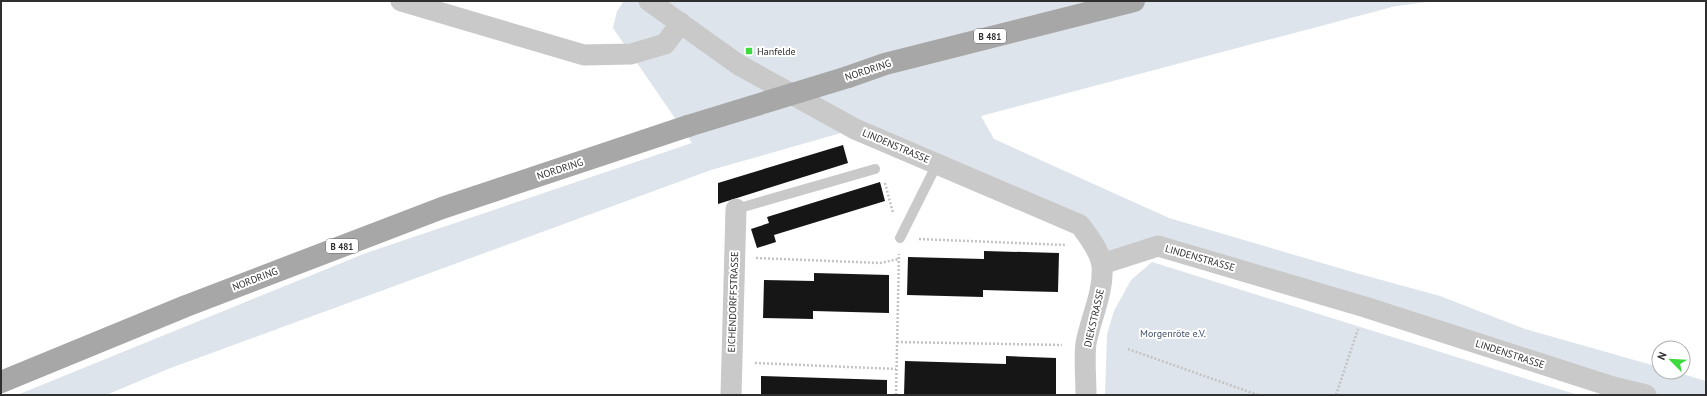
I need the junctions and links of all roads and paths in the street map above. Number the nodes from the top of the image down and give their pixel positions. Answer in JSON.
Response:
{"nodes":[{"id":1,"x":401,"y":1,"type":"edge"},
{"id":2,"x":649,"y":1,"type":"edge"},
{"id":3,"x":1134,"y":1,"type":"edge"},
{"id":4,"x":681,"y":23,"type":"junction"},
{"id":5,"x":937,"y":164,"type":"junction"},
{"id":6,"x":875,"y":169,"type":"joint"},
{"id":7,"x":736,"y":209,"type":"joint"},
{"id":8,"x":1080,"y":225,"type":"junction"},
{"id":9,"x":900,"y":238,"type":"junction"},
{"id":10,"x":735,"y":257,"type":"junction"},
{"id":11,"x":899,"y":259,"type":"junction"},
{"id":12,"x":1102,"y":264,"type":"junction"},
{"id":13,"x":1365,"y":307,"type":"junction"},
{"id":14,"x":897,"y":342,"type":"junction"},
{"id":15,"x":1086,"y":345,"type":"junction"},
{"id":16,"x":1128,"y":349,"type":"dead end"},
{"id":17,"x":732,"y":362,"type":"junction"},
{"id":18,"x":896,"y":368,"type":"junction"},
{"id":19,"x":1,"y":382,"type":"edge"},
{"id":20,"x":731,"y":395,"type":"edge"},
{"id":21,"x":896,"y":395,"type":"edge"},
{"id":22,"x":1086,"y":395,"type":"edge"},
{"id":23,"x":1258,"y":395,"type":"edge"},
{"id":24,"x":1336,"y":395,"type":"edge"},
{"id":25,"x":1646,"y":395,"type":"edge"}],
"edges":[{"from":1,"to":4,"type":"street"},
{"from":2,"to":4,"type":"street","name":"LINDENSTRASSE"},
{"from":3,"to":19,"type":"main road","name":"NORDRING","number":"B 481","bridge":true},
{"from":4,"to":5,"type":"street","name":"LINDENSTRASSE"},
{"from":5,"to":8,"type":"street","name":"LINDENSTRASSE"},
{"from":5,"to":9,"type":"lane"},
{"from":6,"to":7,"type":"lane"},
{"from":6,"to":9,"type":"path"},
{"from":7,"to":10,"type":"street","name":"EICHENDORFFSTRASSE"},
{"from":8,"to":9,"type":"path"},
{"from":8,"to":12,"type":"street"},
{"from":9,"to":11,"type":"path"},
{"from":10,"to":11,"type":"path"},
{"from":10,"to":17,"type":"street","name":"EICHENDORFFSTRASSE"},
{"from":11,"to":14,"type":"path"},
{"from":12,"to":13,"type":"street","name":"LINDENSTRASSE"},
{"from":12,"to":15,"type":"street","name":"DIEKSTRASSE"},
{"from":13,"to":24,"type":"path"},
{"from":13,"to":25,"type":"street","name":"LINDENSTRASSE"},
{"from":14,"to":15,"type":"path"},
{"from":14,"to":18,"type":"path"},
{"from":15,"to":22,"type":"street","name":"DIEKSTRASSE"},
{"from":16,"to":23,"type":"path"},
{"from":17,"to":18,"type":"path"},
{"from":17,"to":20,"type":"street","name":"EICHENDORFFSTRASSE"},
{"from":18,"to":21,"type":"path"}]}
